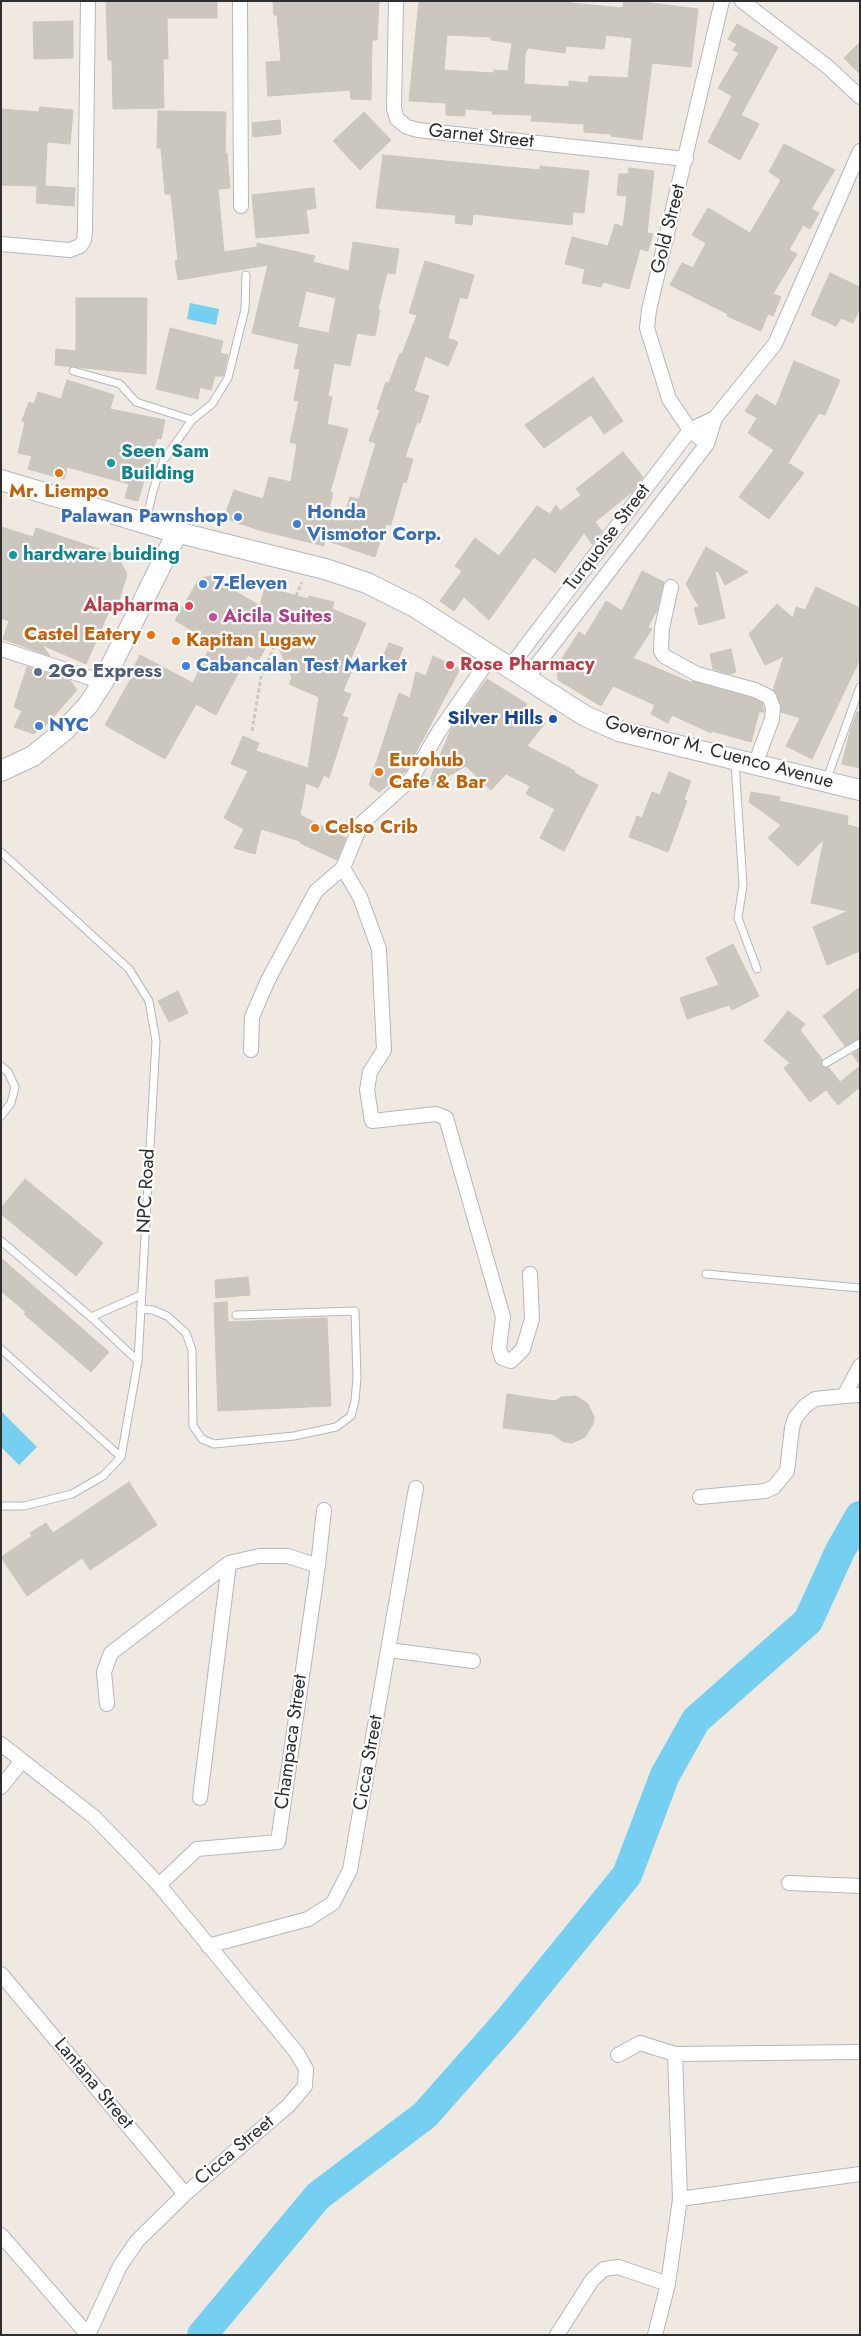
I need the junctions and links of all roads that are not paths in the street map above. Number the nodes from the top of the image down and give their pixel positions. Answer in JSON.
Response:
{"nodes":[{"id":1,"x":88,"y":1,"type":"edge"},
{"id":2,"x":240,"y":1,"type":"edge"},
{"id":3,"x":396,"y":1,"type":"edge"},
{"id":4,"x":722,"y":1,"type":"edge"},
{"id":5,"x":742,"y":1,"type":"edge"},
{"id":6,"x":860,"y":97,"type":"edge"},
{"id":7,"x":860,"y":151,"type":"edge"},
{"id":8,"x":686,"y":159,"type":"junction"},
{"id":9,"x":241,"y":206,"type":"dead end"},
{"id":10,"x":1,"y":244,"type":"edge"},
{"id":11,"x":246,"y":275,"type":"dead end"},
{"id":12,"x":73,"y":371,"type":"dead end"},
{"id":13,"x":715,"y":418,"type":"junction"},
{"id":14,"x":192,"y":420,"type":"junction"},
{"id":15,"x":690,"y":430,"type":"junction"},
{"id":16,"x":707,"y":444,"type":"junction"},
{"id":17,"x":1,"y":480,"type":"edge"},
{"id":18,"x":145,"y":524,"type":"junction"},
{"id":19,"x":177,"y":533,"type":"junction"},
{"id":20,"x":603,"y":544,"type":"junction"},
{"id":21,"x":620,"y":556,"type":"junction"},
{"id":22,"x":671,"y":587,"type":"dead end"},
{"id":23,"x":1,"y":648,"type":"edge"},
{"id":24,"x":492,"y":655,"type":"junction"},
{"id":25,"x":510,"y":667,"type":"junction"},
{"id":26,"x":526,"y":679,"type":"junction"},
{"id":27,"x":103,"y":682,"type":"junction"},
{"id":28,"x":860,"y":687,"type":"edge"},
{"id":29,"x":735,"y":759,"type":"junction"},
{"id":30,"x":755,"y":765,"type":"junction"},
{"id":31,"x":1,"y":770,"type":"edge"},
{"id":32,"x":826,"y":782,"type":"junction"},
{"id":33,"x":860,"y":790,"type":"edge"},
{"id":34,"x":1,"y":852,"type":"edge"},
{"id":35,"x":343,"y":868,"type":"junction"},
{"id":36,"x":757,"y":969,"type":"dead end"},
{"id":37,"x":860,"y":1043,"type":"edge"},
{"id":38,"x":251,"y":1050,"type":"dead end"},
{"id":39,"x":826,"y":1063,"type":"dead end"},
{"id":40,"x":1,"y":1066,"type":"edge"},
{"id":41,"x":1,"y":1116,"type":"edge"},
{"id":42,"x":1,"y":1241,"type":"edge"},
{"id":43,"x":530,"y":1274,"type":"dead end"},
{"id":44,"x":706,"y":1274,"type":"dead end"},
{"id":45,"x":860,"y":1288,"type":"edge"},
{"id":46,"x":141,"y":1295,"type":"junction"},
{"id":47,"x":140,"y":1309,"type":"junction"},
{"id":48,"x":236,"y":1315,"type":"dead end"},
{"id":49,"x":91,"y":1317,"type":"junction"},
{"id":50,"x":1,"y":1349,"type":"edge"},
{"id":51,"x":138,"y":1361,"type":"junction"},
{"id":52,"x":860,"y":1366,"type":"edge"},
{"id":53,"x":860,"y":1395,"type":"edge"},
{"id":54,"x":844,"y":1396,"type":"junction"},
{"id":55,"x":121,"y":1457,"type":"junction"},
{"id":56,"x":416,"y":1488,"type":"dead end"},
{"id":57,"x":700,"y":1498,"type":"dead end"},
{"id":58,"x":1,"y":1506,"type":"edge"},
{"id":59,"x":324,"y":1510,"type":"dead end"},
{"id":60,"x":229,"y":1563,"type":"junction"},
{"id":61,"x":318,"y":1566,"type":"junction"},
{"id":62,"x":389,"y":1650,"type":"junction"},
{"id":63,"x":473,"y":1661,"type":"dead end"},
{"id":64,"x":107,"y":1704,"type":"dead end"},
{"id":65,"x":1,"y":1744,"type":"edge"},
{"id":66,"x":22,"y":1761,"type":"junction"},
{"id":67,"x":1,"y":1788,"type":"edge"},
{"id":68,"x":200,"y":1798,"type":"dead end"},
{"id":69,"x":790,"y":1883,"type":"dead end"},
{"id":70,"x":159,"y":1885,"type":"junction"},
{"id":71,"x":860,"y":1886,"type":"edge"},
{"id":72,"x":208,"y":1946,"type":"junction"},
{"id":73,"x":1,"y":1974,"type":"edge"},
{"id":74,"x":860,"y":2052,"type":"edge"},
{"id":75,"x":676,"y":2054,"type":"junction"},
{"id":76,"x":618,"y":2055,"type":"dead end"},
{"id":77,"x":860,"y":2174,"type":"edge"},
{"id":78,"x":185,"y":2194,"type":"junction"},
{"id":79,"x":680,"y":2199,"type":"junction"},
{"id":80,"x":1,"y":2235,"type":"edge"},
{"id":81,"x":668,"y":2284,"type":"junction"},
{"id":82,"x":88,"y":2335,"type":"edge"},
{"id":83,"x":557,"y":2335,"type":"edge"},
{"id":84,"x":655,"y":2335,"type":"edge"}],
"edges":[{"from":1,"to":10,"type":"street"},
{"from":2,"to":9,"type":"street"},
{"from":3,"to":8,"type":"street","name":"Garnet Street"},
{"from":4,"to":8,"type":"street","name":"Gold Street"},
{"from":5,"to":6,"type":"street"},
{"from":7,"to":13,"type":"street","name":"Turquoise Street"},
{"from":8,"to":15,"type":"street","name":"Gold Street"},
{"from":11,"to":14,"type":"lane"},
{"from":12,"to":14,"type":"lane"},
{"from":13,"to":15,"type":"street","name":"Turquoise Street"},
{"from":13,"to":16,"type":"street","name":"Turquoise Street"},
{"from":14,"to":18,"type":"lane"},
{"from":15,"to":16,"type":"street","name":"Gold Street"},
{"from":15,"to":20,"type":"street","name":"Turquoise Street"},
{"from":16,"to":21,"type":"street","name":"Turquoise Street"},
{"from":17,"to":18,"type":"main road","name":"Governor M. Cuenco Avenue"},
{"from":18,"to":19,"type":"main road","name":"Governor M. Cuenco Avenue"},
{"from":19,"to":24,"type":"main road","name":"Governor M. Cuenco Avenue"},
{"from":19,"to":27,"type":"main road"},
{"from":20,"to":21,"type":"street"},
{"from":20,"to":25,"type":"street","name":"Turquoise Street"},
{"from":21,"to":26,"type":"street","name":"Turquoise Street"},
{"from":22,"to":30,"type":"street"},
{"from":23,"to":27,"type":"street"},
{"from":24,"to":25,"type":"main road","name":"Governor M. Cuenco Avenue"},
{"from":24,"to":35,"type":"street"},
{"from":25,"to":26,"type":"main road","name":"Governor M. Cuenco Avenue"},
{"from":26,"to":29,"type":"main road","name":"Governor M. Cuenco Avenue"},
{"from":27,"to":31,"type":"main road"},
{"from":28,"to":32,"type":"lane"},
{"from":29,"to":30,"type":"main road","name":"Governor M. Cuenco Avenue"},
{"from":29,"to":36,"type":"lane"},
{"from":30,"to":32,"type":"main road","name":"Governor M. Cuenco Avenue"},
{"from":32,"to":33,"type":"main road","name":"Governor M. Cuenco Avenue"},
{"from":34,"to":46,"type":"lane","name":"NPC Road"},
{"from":35,"to":38,"type":"street"},
{"from":35,"to":43,"type":"street"},
{"from":37,"to":39,"type":"lane"},
{"from":40,"to":41,"type":"lane"},
{"from":42,"to":49,"type":"lane"},
{"from":44,"to":45,"type":"lane"},
{"from":46,"to":47,"type":"lane","name":"NPC Road"},
{"from":46,"to":49,"type":"lane"},
{"from":47,"to":48,"type":"lane"},
{"from":47,"to":51,"type":"lane","name":"NPC Road"},
{"from":49,"to":51,"type":"lane"},
{"from":50,"to":55,"type":"lane"},
{"from":51,"to":55,"type":"lane","name":"NPC Road"},
{"from":52,"to":54,"type":"street"},
{"from":53,"to":54,"type":"street"},
{"from":54,"to":57,"type":"street"},
{"from":55,"to":58,"type":"lane"},
{"from":56,"to":62,"type":"street","name":"Cicca Street"},
{"from":59,"to":61,"type":"street","name":"Champaca Street"},
{"from":60,"to":61,"type":"street"},
{"from":60,"to":64,"type":"street"},
{"from":60,"to":68,"type":"street"},
{"from":61,"to":70,"type":"street","name":"Champaca Street"},
{"from":62,"to":63,"type":"street"},
{"from":62,"to":72,"type":"street","name":"Cicca Street"},
{"from":65,"to":66,"type":"street","name":"Cicca Street"},
{"from":66,"to":67,"type":"street"},
{"from":66,"to":70,"type":"street","name":"Cicca Street"},
{"from":69,"to":71,"type":"street"},
{"from":70,"to":72,"type":"street","name":"Cicca Street"},
{"from":72,"to":78,"type":"street","name":"Cicca Street"},
{"from":73,"to":78,"type":"street","name":"Lantana Street"},
{"from":74,"to":75,"type":"street"},
{"from":75,"to":76,"type":"street"},
{"from":75,"to":79,"type":"street"},
{"from":77,"to":79,"type":"street"},
{"from":78,"to":82,"type":"street","name":"Cicca Street"},
{"from":79,"to":81,"type":"street"},
{"from":80,"to":82,"type":"street"},
{"from":81,"to":83,"type":"street"},
{"from":81,"to":84,"type":"street"}]}
